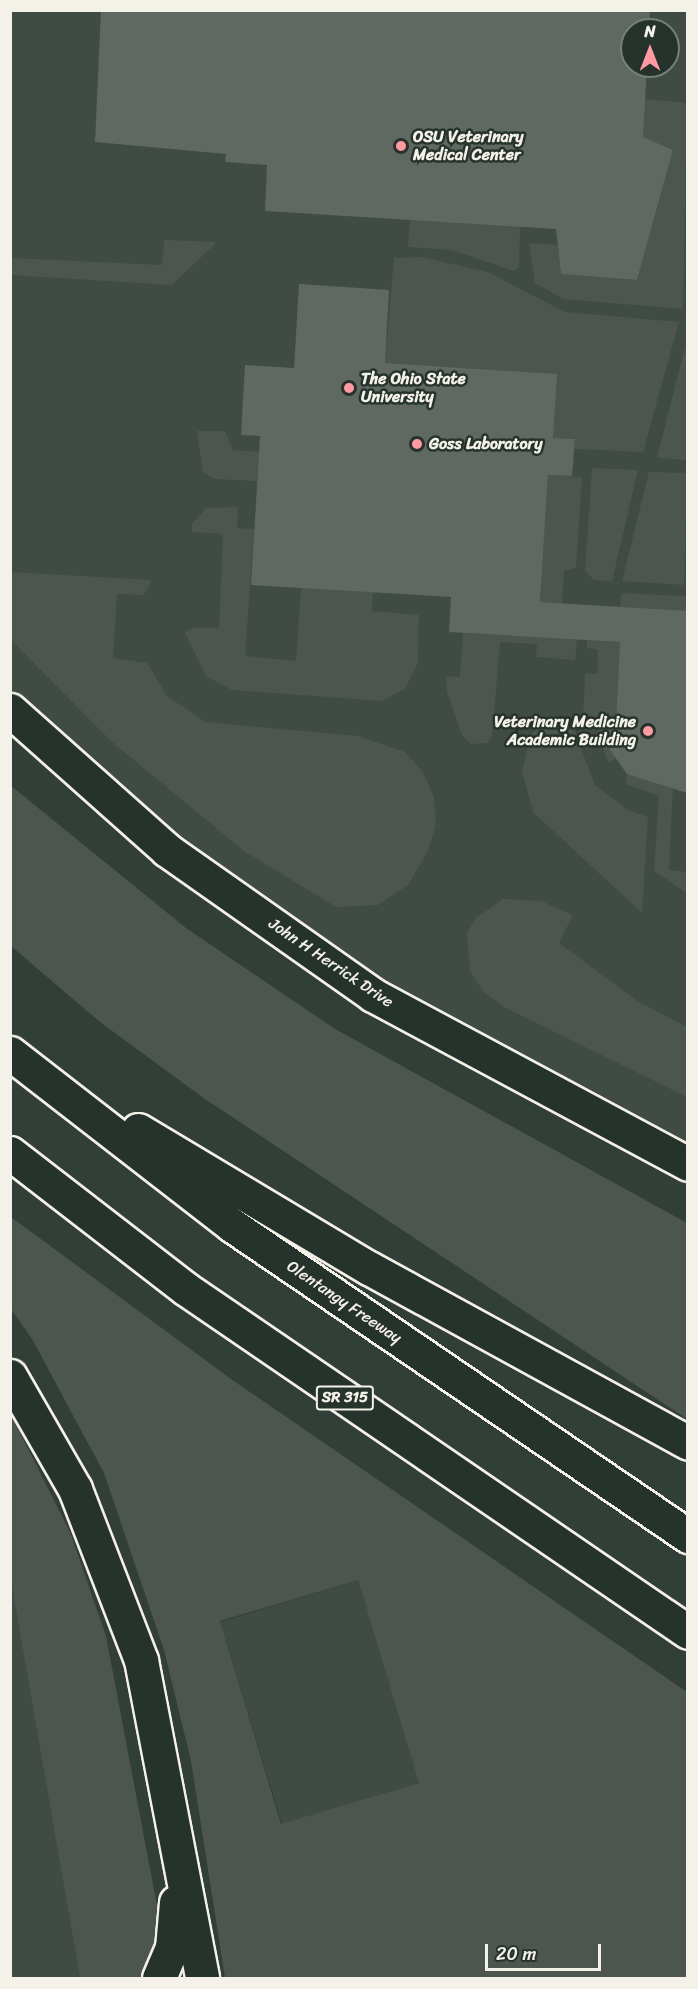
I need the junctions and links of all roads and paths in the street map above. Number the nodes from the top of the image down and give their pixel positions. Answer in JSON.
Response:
{"nodes":[{"id":1,"x":10,"y":710,"type":"edge"},
{"id":2,"x":12,"y":1054,"type":"edge"},
{"id":3,"x":10,"y":1153,"type":"edge"},
{"id":4,"x":687,"y":1164,"type":"edge"},
{"id":5,"x":10,"y":1376,"type":"edge"},
{"id":6,"x":687,"y":1443,"type":"edge"},
{"id":7,"x":687,"y":1536,"type":"edge"},
{"id":8,"x":687,"y":1632,"type":"edge"},
{"id":9,"x":174,"y":1834,"type":"junction"},
{"id":10,"x":159,"y":1978,"type":"edge"},
{"id":11,"x":201,"y":1978,"type":"edge"}],
"edges":[{"from":1,"to":4,"type":"main road","name":"John H Herrick Drive"},
{"from":2,"to":6,"type":"main road"},
{"from":2,"to":7,"type":"main road","name":"Olentangy Freeway"},
{"from":3,"to":8,"type":"main road","number":"SR 315"},
{"from":5,"to":9,"type":"main road"},
{"from":9,"to":10,"type":"main road"},
{"from":9,"to":11,"type":"main road"}]}
